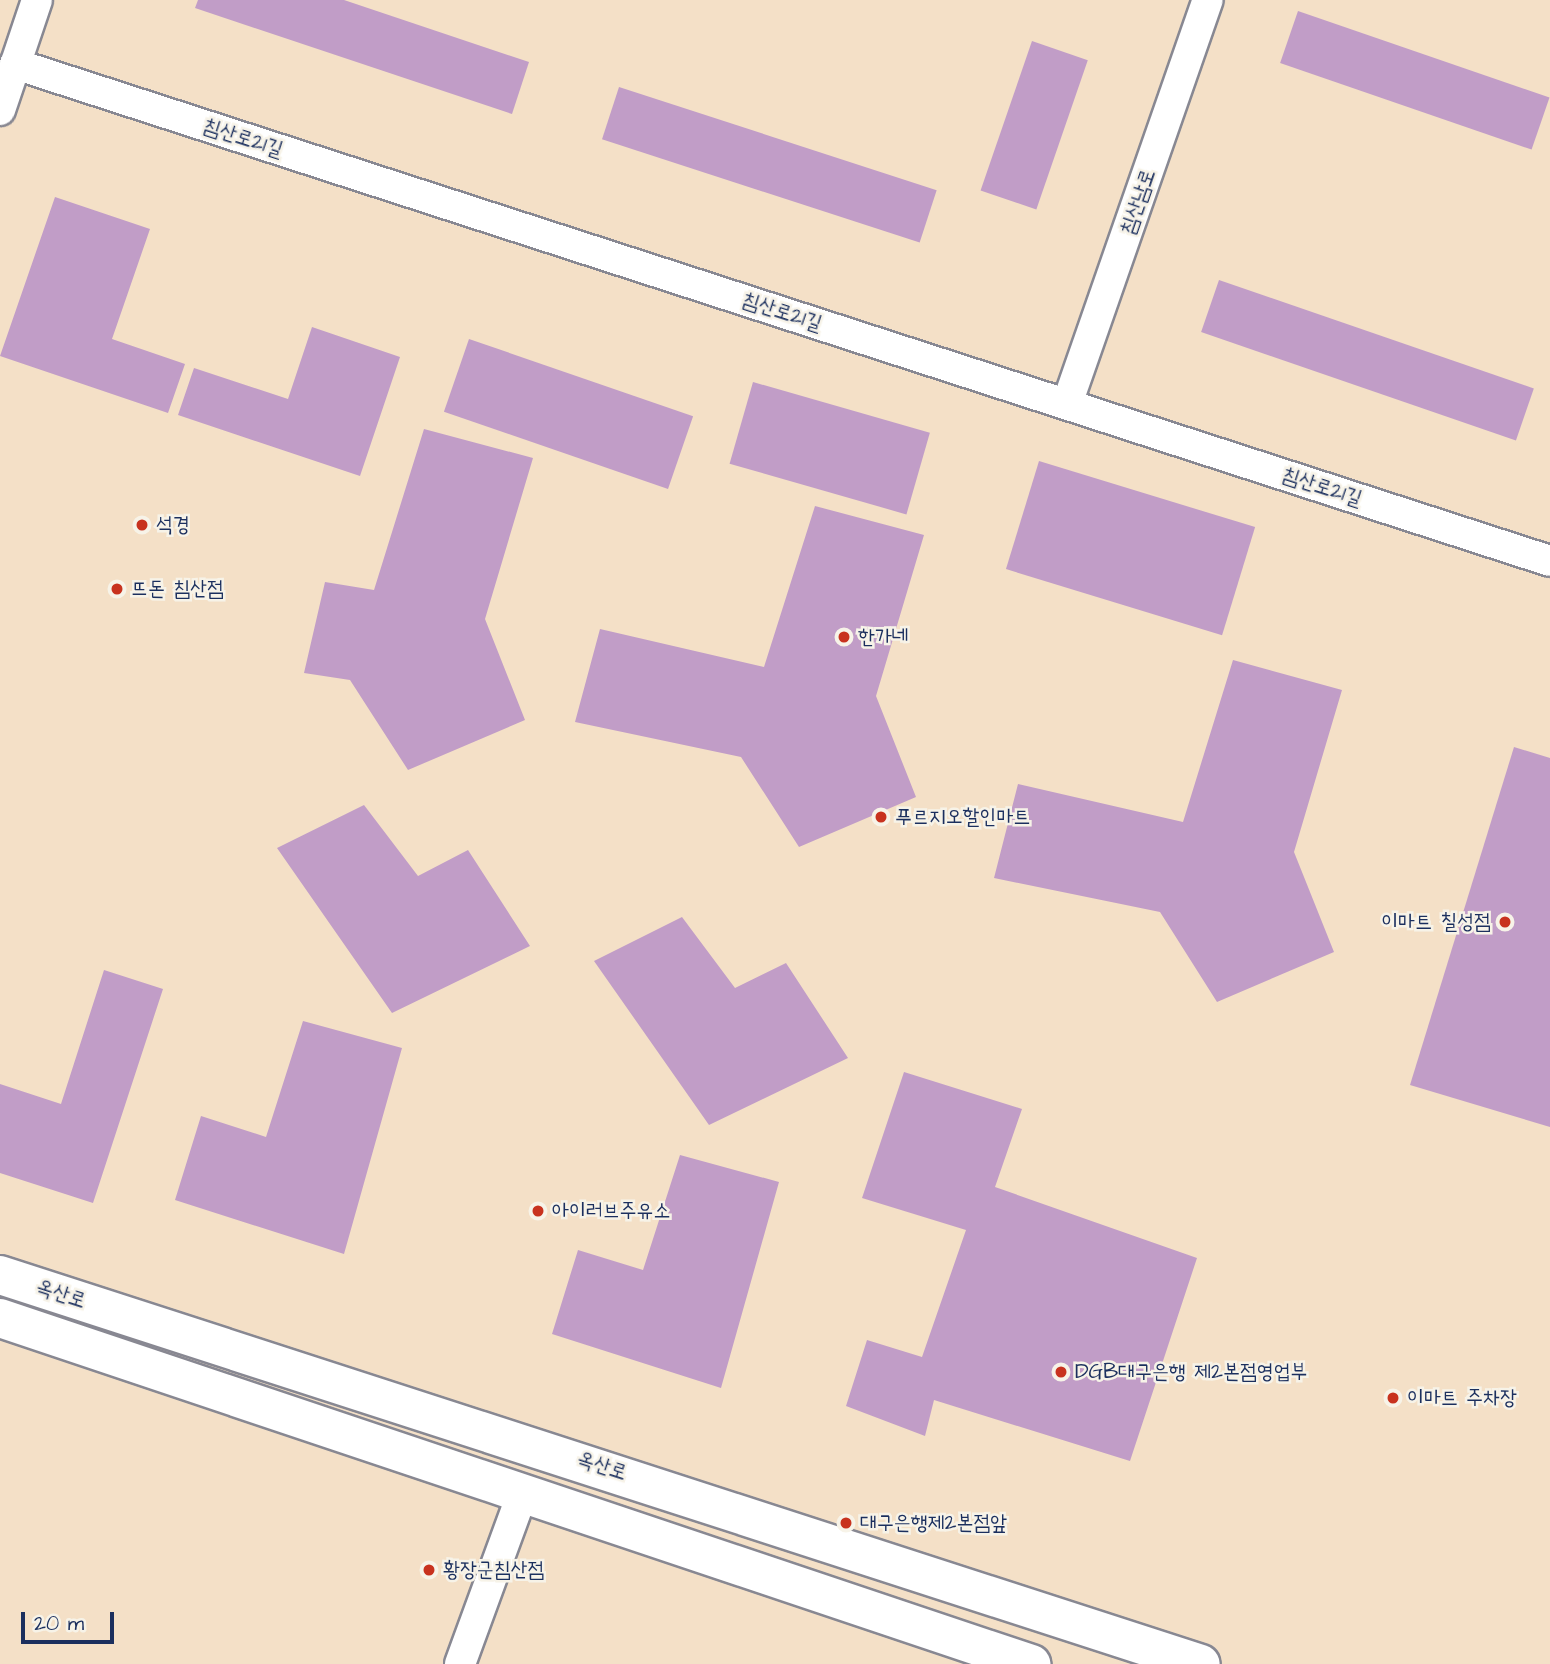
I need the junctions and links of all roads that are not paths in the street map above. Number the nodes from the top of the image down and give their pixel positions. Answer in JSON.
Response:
{"nodes":[{"id":1,"x":37,"y":0,"type":"edge"},
{"id":2,"x":1208,"y":0,"type":"edge"},
{"id":3,"x":15,"y":64,"type":"junction"},
{"id":4,"x":0,"y":110,"type":"edge"},
{"id":5,"x":1067,"y":404,"type":"junction"},
{"id":6,"x":1550,"y":561,"type":"edge"},
{"id":7,"x":0,"y":1275,"type":"edge"},
{"id":8,"x":0,"y":1318,"type":"edge"},
{"id":9,"x":523,"y":1492,"type":"junction"},
{"id":10,"x":460,"y":1664,"type":"edge"},
{"id":11,"x":1031,"y":1664,"type":"edge"},
{"id":12,"x":1201,"y":1664,"type":"edge"}],
"edges":[{"from":1,"to":3,"type":"street"},
{"from":2,"to":5,"type":"street","name":"침산남로"},
{"from":3,"to":4,"type":"street"},
{"from":3,"to":5,"type":"street","name":"침산로21길"},
{"from":5,"to":6,"type":"street","name":"침산로21길"},
{"from":7,"to":12,"type":"main road","name":"옥산로"},
{"from":8,"to":9,"type":"main road","name":"옥산로"},
{"from":9,"to":10,"type":"street"},
{"from":9,"to":11,"type":"main road","name":"옥산로"}]}
